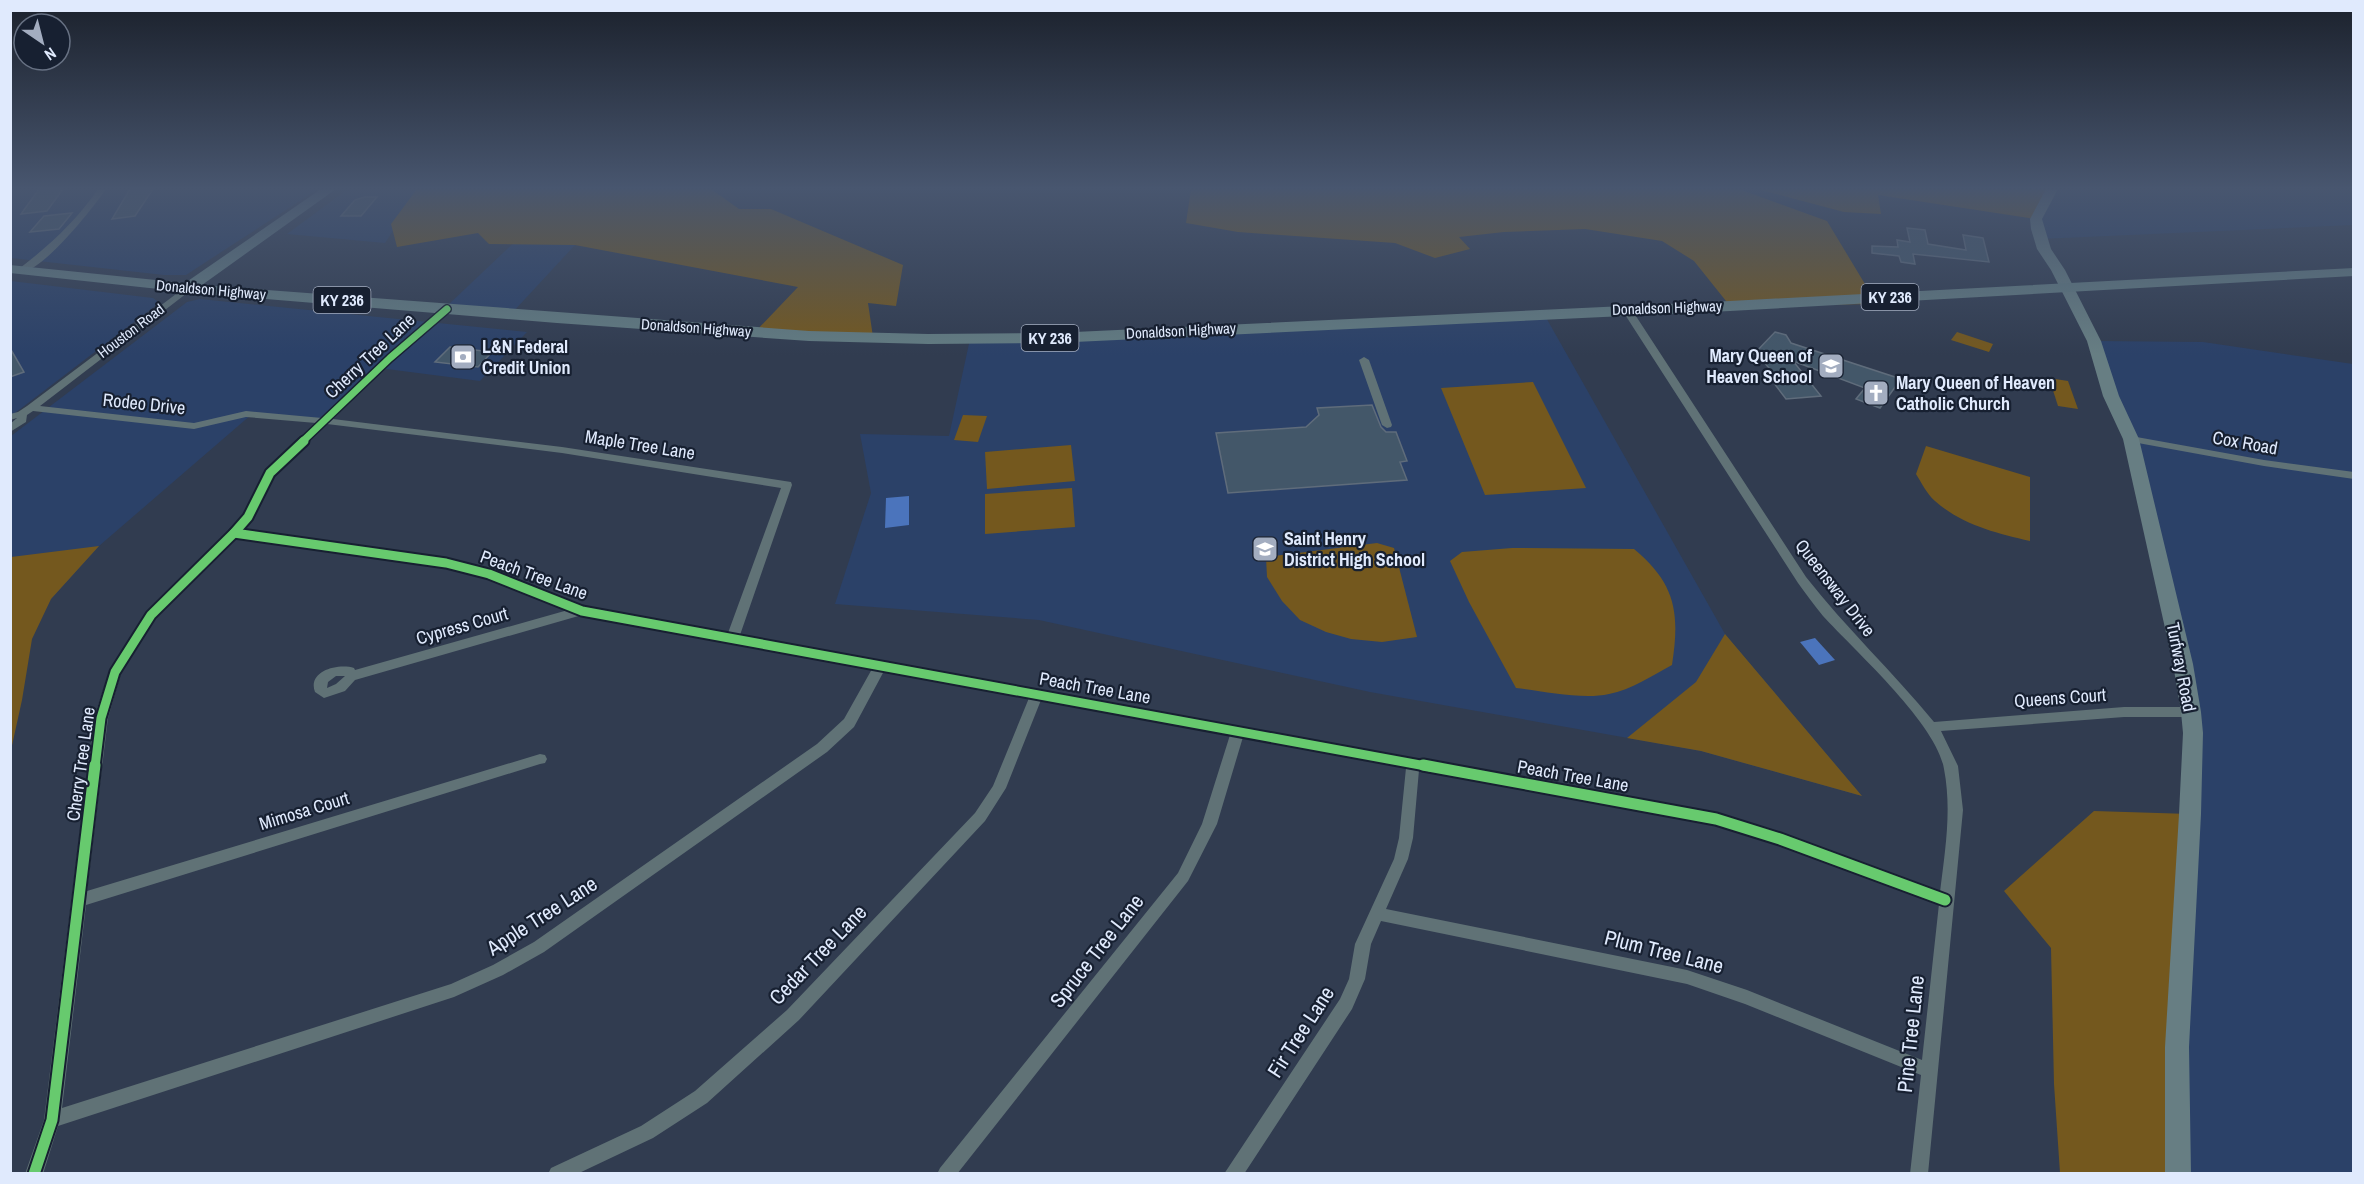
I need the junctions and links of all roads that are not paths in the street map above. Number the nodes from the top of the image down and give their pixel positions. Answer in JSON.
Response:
{"nodes":[{"id":1,"x":54,"y":244,"type":"edge"},
{"id":2,"x":251,"y":244,"type":"edge"},
{"id":3,"x":2042,"y":244,"type":"edge"},
{"id":4,"x":17,"y":270,"type":"edge"},
{"id":5,"x":2354,"y":272,"type":"edge"},
{"id":6,"x":2066,"y":286,"type":"junction"},
{"id":7,"x":188,"y":288,"type":"junction"},
{"id":8,"x":447,"y":309,"type":"junction"},
{"id":9,"x":1628,"y":310,"type":"junction"},
{"id":10,"x":1364,"y":360,"type":"dead end"},
{"id":11,"x":21,"y":413,"type":"edge"},
{"id":12,"x":325,"y":421,"type":"junction"},
{"id":13,"x":1387,"y":424,"type":"dead end"},
{"id":14,"x":10,"y":429,"type":"edge"},
{"id":15,"x":2131,"y":439,"type":"junction"},
{"id":16,"x":2354,"y":476,"type":"edge"},
{"id":17,"x":234,"y":533,"type":"junction"},
{"id":18,"x":582,"y":611,"type":"junction"},
{"id":19,"x":732,"y":639,"type":"junction"},
{"id":20,"x":880,"y":666,"type":"junction"},
{"id":21,"x":351,"y":676,"type":"dead end"},
{"id":22,"x":1037,"y":694,"type":"junction"},
{"id":23,"x":2191,"y":712,"type":"junction"},
{"id":24,"x":1931,"y":727,"type":"junction"},
{"id":25,"x":1238,"y":731,"type":"junction"},
{"id":26,"x":540,"y":759,"type":"dead end"},
{"id":27,"x":1413,"y":763,"type":"junction"},
{"id":28,"x":80,"y":900,"type":"junction"},
{"id":29,"x":1945,"y":900,"type":"junction"},
{"id":30,"x":1378,"y":914,"type":"junction"},
{"id":31,"x":1928,"y":1070,"type":"junction"},
{"id":32,"x":52,"y":1120,"type":"junction"},
{"id":33,"x":34,"y":1173,"type":"edge"},
{"id":34,"x":557,"y":1173,"type":"edge"},
{"id":35,"x":946,"y":1173,"type":"edge"},
{"id":36,"x":1233,"y":1173,"type":"edge"},
{"id":37,"x":1919,"y":1173,"type":"edge"},
{"id":38,"x":2178,"y":1173,"type":"edge"}],
"edges":[{"from":1,"to":4,"type":"street"},
{"from":2,"to":7,"type":"main road","name":"Houston Road"},
{"from":3,"to":6,"type":"main road","name":"Turfway Road"},
{"from":4,"to":7,"type":"main road","name":"Donaldson Highway","number":"KY 236"},
{"from":5,"to":6,"type":"main road","name":"Donaldson Highway","number":"KY 236"},
{"from":6,"to":9,"type":"main road","name":"Donaldson Highway","number":"KY 236"},
{"from":6,"to":15,"type":"main road","name":"Turfway Road"},
{"from":7,"to":8,"type":"main road","name":"Donaldson Highway","number":"KY 236"},
{"from":7,"to":11,"type":"street","name":"Houston Road"},
{"from":8,"to":9,"type":"main road","name":"Donaldson Highway","number":"KY 236"},
{"from":8,"to":12,"type":"street","name":"Cherry Tree Lane"},
{"from":9,"to":24,"type":"street","name":"Queensway Drive"},
{"from":10,"to":13,"type":"street"},
{"from":11,"to":12,"type":"street","name":"Rodeo Drive"},
{"from":11,"to":14,"type":"street","name":"Houston Road"},
{"from":12,"to":17,"type":"street","name":"Cherry Tree Lane"},
{"from":12,"to":19,"type":"street","name":"Maple Tree Lane"},
{"from":15,"to":16,"type":"street","name":"Cox Road"},
{"from":15,"to":23,"type":"main road","name":"Turfway Road"},
{"from":17,"to":18,"type":"street","name":"Peach Tree Lane"},
{"from":17,"to":28,"type":"street","name":"Cherry Tree Lane"},
{"from":18,"to":19,"type":"street","name":"Peach Tree Lane"},
{"from":18,"to":21,"type":"street","name":"Cypress Court"},
{"from":19,"to":20,"type":"street","name":"Peach Tree Lane"},
{"from":20,"to":22,"type":"street","name":"Peach Tree Lane"},
{"from":20,"to":32,"type":"street","name":"Apple Tree Lane"},
{"from":22,"to":25,"type":"street","name":"Peach Tree Lane"},
{"from":22,"to":34,"type":"street","name":"Cedar Tree Lane"},
{"from":23,"to":24,"type":"street","name":"Queens Court"},
{"from":23,"to":38,"type":"main road","name":"Turfway Road"},
{"from":24,"to":29,"type":"street","name":"Queensway Drive"},
{"from":25,"to":27,"type":"street","name":"Peach Tree Lane"},
{"from":25,"to":35,"type":"street","name":"Spruce Tree Lane"},
{"from":26,"to":28,"type":"street","name":"Mimosa Court"},
{"from":27,"to":29,"type":"street","name":"Peach Tree Lane"},
{"from":27,"to":30,"type":"street","name":"Fir Tree Lane"},
{"from":28,"to":32,"type":"street","name":"Cherry Tree Lane"},
{"from":29,"to":31,"type":"street","name":"Pine Tree Lane"},
{"from":30,"to":31,"type":"street","name":"Plum Tree Lane"},
{"from":30,"to":36,"type":"street","name":"Fir Tree Lane"},
{"from":31,"to":37,"type":"street","name":"Pine Tree Lane"},
{"from":32,"to":33,"type":"street","name":"Cherry Tree Lane"}]}
